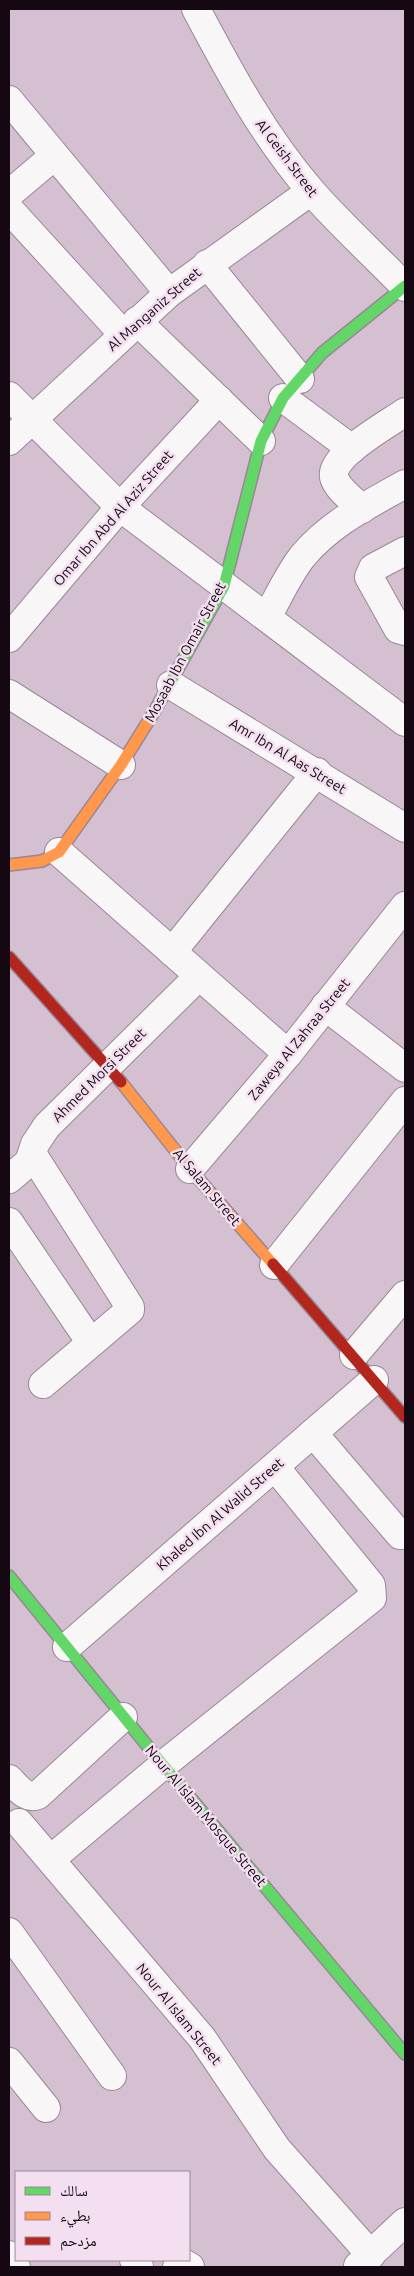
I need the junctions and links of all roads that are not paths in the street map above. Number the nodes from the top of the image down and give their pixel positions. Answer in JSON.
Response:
{"nodes":[{"id":1,"x":196,"y":9,"type":"edge"},
{"id":2,"x":9,"y":100,"type":"edge"},
{"id":3,"x":54,"y":156,"type":"junction"},
{"id":4,"x":311,"y":191,"type":"junction"},
{"id":5,"x":9,"y":194,"type":"edge"},
{"id":6,"x":9,"y":209,"type":"edge"},
{"id":7,"x":207,"y":264,"type":"junction"},
{"id":8,"x":405,"y":286,"type":"edge"},
{"id":9,"x":169,"y":293,"type":"junction"},
{"id":10,"x":130,"y":327,"type":"junction"},
{"id":11,"x":291,"y":388,"type":"junction"},
{"id":12,"x":9,"y":396,"type":"edge"},
{"id":13,"x":219,"y":400,"type":"junction"},
{"id":14,"x":405,"y":412,"type":"edge"},
{"id":15,"x":32,"y":420,"type":"junction"},
{"id":16,"x":261,"y":440,"type":"junction"},
{"id":17,"x":9,"y":441,"type":"edge"},
{"id":18,"x":352,"y":449,"type":"junction"},
{"id":19,"x":405,"y":484,"type":"edge"},
{"id":20,"x":120,"y":507,"type":"junction"},
{"id":21,"x":362,"y":509,"type":"junction"},
{"id":22,"x":405,"y":551,"type":"edge"},
{"id":23,"x":224,"y":586,"type":"junction"},
{"id":24,"x":267,"y":617,"type":"junction"},
{"id":25,"x":405,"y":631,"type":"edge"},
{"id":26,"x":9,"y":638,"type":"edge"},
{"id":27,"x":171,"y":685,"type":"junction"},
{"id":28,"x":9,"y":694,"type":"edge"},
{"id":29,"x":405,"y":722,"type":"edge"},
{"id":30,"x":121,"y":765,"type":"junction"},
{"id":31,"x":317,"y":772,"type":"junction"},
{"id":32,"x":405,"y":828,"type":"edge"},
{"id":33,"x":58,"y":852,"type":"junction"},
{"id":34,"x":9,"y":865,"type":"edge"},
{"id":35,"x":405,"y":906,"type":"edge"},
{"id":36,"x":172,"y":952,"type":"junction"},
{"id":37,"x":9,"y":957,"type":"edge"},
{"id":38,"x":200,"y":976,"type":"junction"},
{"id":39,"x":325,"y":1006,"type":"junction"},
{"id":40,"x":288,"y":1054,"type":"junction"},
{"id":41,"x":109,"y":1066,"type":"junction"},
{"id":42,"x":405,"y":1068,"type":"edge"},
{"id":43,"x":405,"y":1101,"type":"edge"},
{"id":44,"x":33,"y":1155,"type":"junction"},
{"id":45,"x":190,"y":1170,"type":"junction"},
{"id":46,"x":9,"y":1180,"type":"edge"},
{"id":47,"x":9,"y":1222,"type":"edge"},
{"id":48,"x":274,"y":1265,"type":"junction"},
{"id":49,"x":405,"y":1295,"type":"edge"},
{"id":50,"x":91,"y":1343,"type":"junction"},
{"id":51,"x":354,"y":1356,"type":"junction"},
{"id":52,"x":374,"y":1380,"type":"junction"},
{"id":53,"x":44,"y":1384,"type":"dead end"},
{"id":54,"x":405,"y":1417,"type":"edge"},
{"id":55,"x":313,"y":1433,"type":"junction"},
{"id":56,"x":275,"y":1467,"type":"junction"},
{"id":57,"x":400,"y":1535,"type":"dead end"},
{"id":58,"x":9,"y":1576,"type":"edge"},
{"id":59,"x":67,"y":1647,"type":"junction"},
{"id":60,"x":124,"y":1717,"type":"junction"},
{"id":61,"x":163,"y":1765,"type":"junction"},
{"id":62,"x":9,"y":1779,"type":"edge"},
{"id":63,"x":19,"y":1824,"type":"dead end"},
{"id":64,"x":51,"y":1859,"type":"junction"},
{"id":65,"x":10,"y":1935,"type":"edge"},
{"id":66,"x":405,"y":2054,"type":"edge"},
{"id":67,"x":9,"y":2062,"type":"edge"},
{"id":68,"x":112,"y":2076,"type":"dead end"},
{"id":69,"x":46,"y":2108,"type":"dead end"},
{"id":70,"x":405,"y":2222,"type":"edge"},
{"id":71,"x":9,"y":2255,"type":"edge"},
{"id":72,"x":364,"y":2261,"type":"edge"},
{"id":73,"x":16,"y":2267,"type":"edge"},
{"id":74,"x":176,"y":2267,"type":"edge"},
{"id":75,"x":190,"y":2267,"type":"edge"}],
"edges":[{"from":1,"to":4,"type":"street","name":"Al Geish Street"},
{"from":2,"to":3,"type":"street"},
{"from":3,"to":5,"type":"street"},
{"from":3,"to":9,"type":"street"},
{"from":4,"to":7,"type":"street","name":"Al Manganiz Street"},
{"from":4,"to":8,"type":"street","name":"Al Geish Street"},
{"from":6,"to":10,"type":"street"},
{"from":7,"to":9,"type":"street","name":"Al Manganiz Street"},
{"from":7,"to":11,"type":"street"},
{"from":8,"to":11,"type":"street","name":"Mosaab Ibn Omair Street"},
{"from":9,"to":10,"type":"street","name":"Al Manganiz Street"},
{"from":10,"to":13,"type":"street"},
{"from":10,"to":15,"type":"street","name":"Al Manganiz Street"},
{"from":11,"to":16,"type":"street","name":"Mosaab Ibn Omair Street"},
{"from":11,"to":18,"type":"street"},
{"from":12,"to":15,"type":"street"},
{"from":13,"to":16,"type":"street"},
{"from":13,"to":20,"type":"street","name":"Omar Ibn Abd Al Aziz Street"},
{"from":14,"to":18,"type":"street"},
{"from":15,"to":17,"type":"street","name":"Al Manganiz Street"},
{"from":15,"to":20,"type":"street"},
{"from":16,"to":23,"type":"street","name":"Mosaab Ibn Omair Street"},
{"from":18,"to":21,"type":"street"},
{"from":19,"to":21,"type":"street"},
{"from":20,"to":23,"type":"street"},
{"from":20,"to":26,"type":"street","name":"Omar Ibn Abd Al Aziz Street"},
{"from":21,"to":24,"type":"street"},
{"from":22,"to":25,"type":"street"},
{"from":23,"to":24,"type":"street"},
{"from":23,"to":27,"type":"street","name":"Mosaab Ibn Omair Street"},
{"from":24,"to":29,"type":"street"},
{"from":27,"to":30,"type":"street","name":"Mosaab Ibn Omair Street"},
{"from":27,"to":31,"type":"street","name":"Amr Ibn Al Aas Street"},
{"from":28,"to":30,"type":"street"},
{"from":30,"to":33,"type":"street","name":"Mosaab Ibn Omair Street"},
{"from":31,"to":32,"type":"street","name":"Amr Ibn Al Aas Street"},
{"from":31,"to":36,"type":"street"},
{"from":33,"to":34,"type":"street"},
{"from":33,"to":36,"type":"street"},
{"from":35,"to":39,"type":"street","name":"Zaweya Al Zahraa Street"},
{"from":36,"to":38,"type":"street"},
{"from":37,"to":41,"type":"street","name":"Al Salam Street"},
{"from":38,"to":40,"type":"street"},
{"from":38,"to":41,"type":"street","name":"Ahmed Morsi Street"},
{"from":39,"to":40,"type":"street","name":"Zaweya Al Zahraa Street"},
{"from":39,"to":42,"type":"street"},
{"from":40,"to":45,"type":"street","name":"Zaweya Al Zahraa Street"},
{"from":41,"to":44,"type":"street","name":"Ahmed Morsi Street"},
{"from":41,"to":45,"type":"street","name":"Al Salam Street"},
{"from":43,"to":48,"type":"street"},
{"from":44,"to":46,"type":"street","name":"Ahmed Morsi Street"},
{"from":44,"to":50,"type":"street"},
{"from":45,"to":48,"type":"street","name":"Al Salam Street"},
{"from":47,"to":50,"type":"street"},
{"from":48,"to":51,"type":"street","name":"Al Salam Street"},
{"from":49,"to":51,"type":"street"},
{"from":50,"to":53,"type":"street"},
{"from":51,"to":52,"type":"street","name":"Al Salam Street"},
{"from":52,"to":54,"type":"street","name":"Al Salam Street"},
{"from":52,"to":55,"type":"street","name":"Khaled Ibn Al Walid Street"},
{"from":55,"to":56,"type":"street","name":"Khaled Ibn Al Walid Street"},
{"from":55,"to":57,"type":"street"},
{"from":56,"to":59,"type":"street","name":"Khaled Ibn Al Walid Street"},
{"from":56,"to":61,"type":"street"},
{"from":58,"to":59,"type":"street","name":"Nour Al Islam Mosque Street"},
{"from":59,"to":60,"type":"street","name":"Nour Al Islam Mosque Street"},
{"from":60,"to":61,"type":"street","name":"Nour Al Islam Mosque Street"},
{"from":60,"to":62,"type":"street"},
{"from":61,"to":64,"type":"street"},
{"from":61,"to":66,"type":"street","name":"Nour Al Islam Mosque Street"},
{"from":63,"to":64,"type":"street","name":"Nour Al Islam Street"},
{"from":64,"to":72,"type":"street","name":"Nour Al Islam Street"},
{"from":65,"to":68,"type":"street"},
{"from":67,"to":69,"type":"street"},
{"from":70,"to":72,"type":"street"},
{"from":71,"to":73,"type":"street"},
{"from":74,"to":75,"type":"street"}]}
